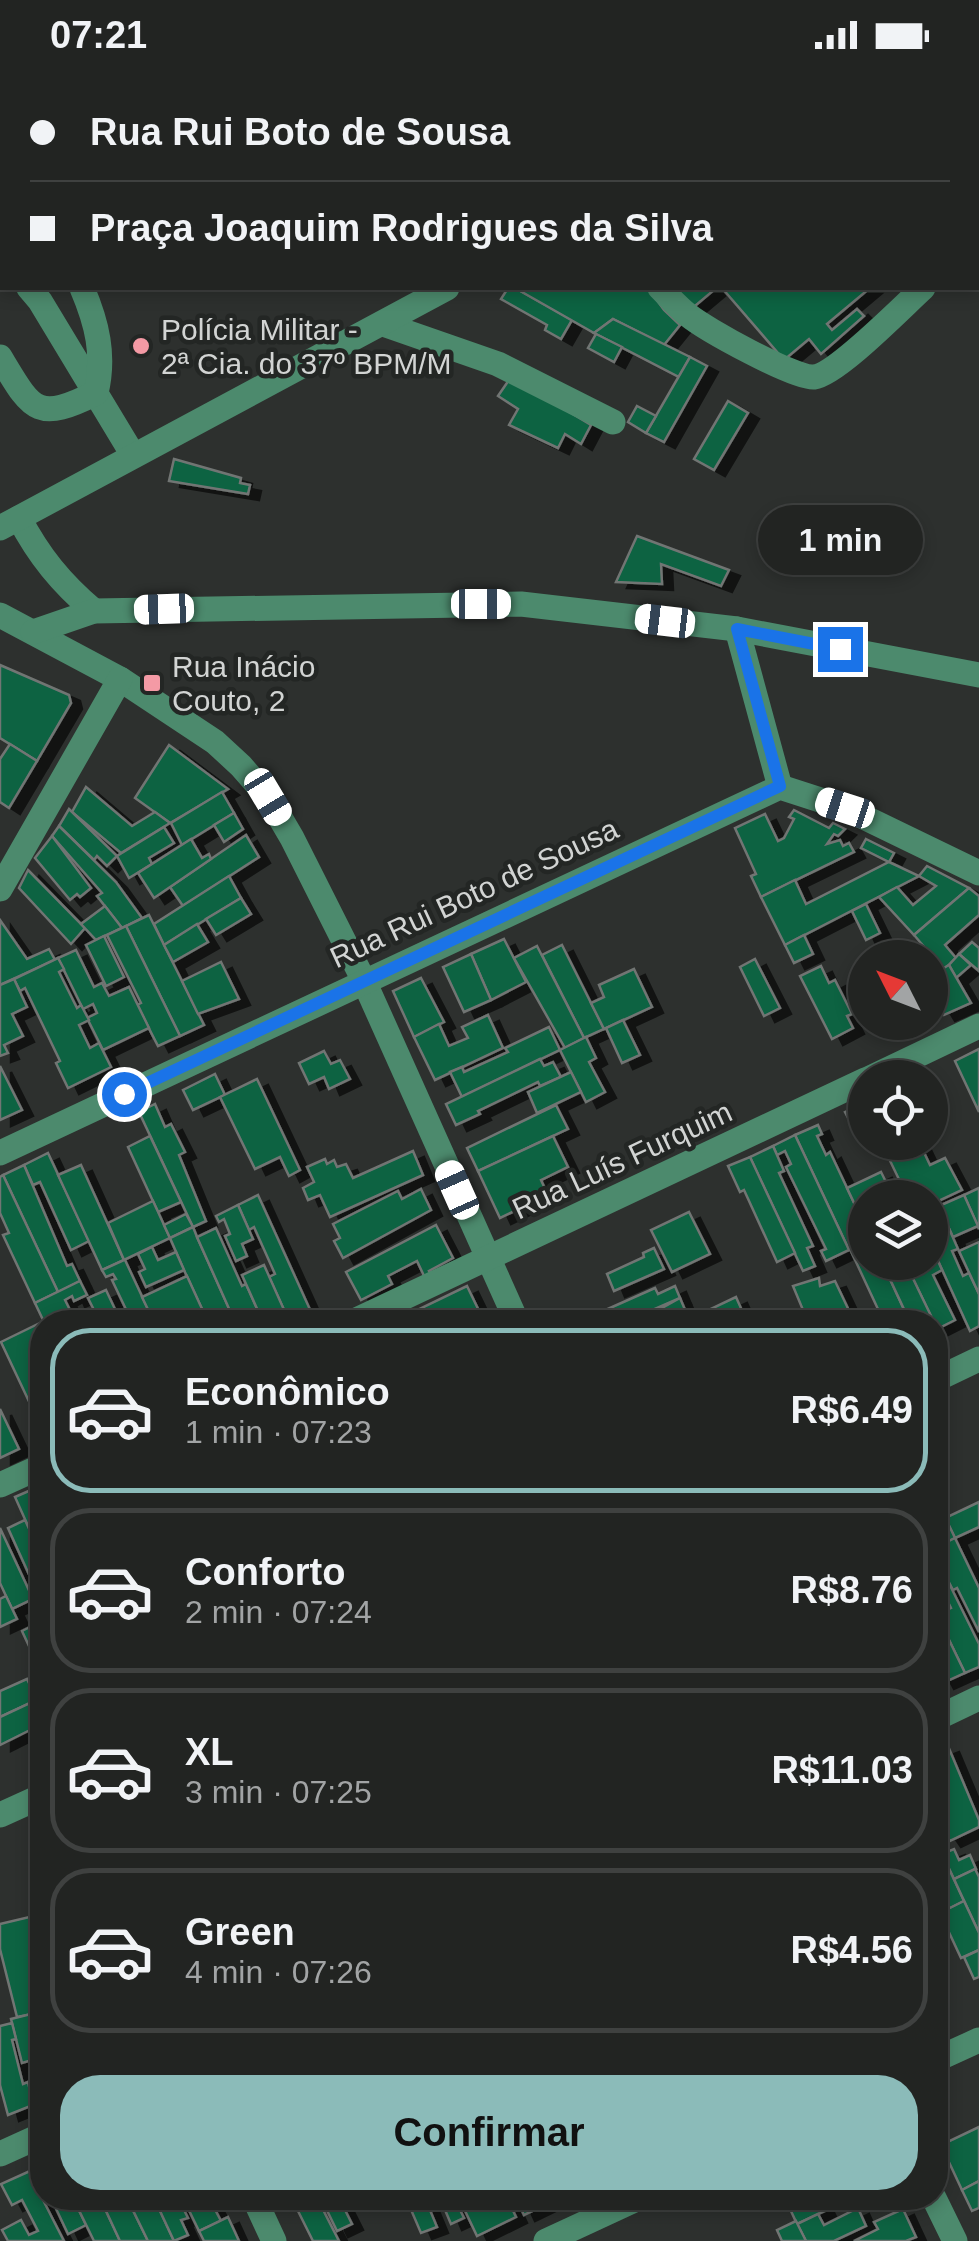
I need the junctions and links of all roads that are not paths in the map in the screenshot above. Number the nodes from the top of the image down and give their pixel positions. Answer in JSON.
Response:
{"nodes":[{"id":1,"x":29,"y":290,"type":"edge"},
{"id":2,"x":83,"y":290,"type":"edge"},
{"id":3,"x":443,"y":290,"type":"edge"},
{"id":4,"x":662,"y":290,"type":"edge"},
{"id":5,"x":920,"y":290,"type":"edge"},
{"id":6,"x":383,"y":324,"type":"junction"},
{"id":7,"x":0,"y":357,"type":"edge"},
{"id":8,"x":96,"y":393,"type":"junction"},
{"id":9,"x":613,"y":422,"type":"dead end"},
{"id":10,"x":133,"y":456,"type":"junction"},
{"id":11,"x":9,"y":523,"type":"edge"},
{"id":12,"x":94,"y":611,"type":"junction"},
{"id":13,"x":0,"y":615,"type":"edge"},
{"id":14,"x":737,"y":629,"type":"junction"},
{"id":15,"x":33,"y":632,"type":"junction"},
{"id":16,"x":979,"y":675,"type":"edge"},
{"id":17,"x":120,"y":679,"type":"junction"},
{"id":18,"x":780,"y":786,"type":"junction"},
{"id":19,"x":979,"y":873,"type":"edge"},
{"id":20,"x":0,"y":889,"type":"edge"},
{"id":21,"x":364,"y":981,"type":"junction"},
{"id":22,"x":979,"y":1026,"type":"edge"},
{"id":23,"x":908,"y":1060,"type":"edge"},
{"id":24,"x":848,"y":1089,"type":"edge"},
{"id":25,"x":0,"y":1153,"type":"edge"},
{"id":26,"x":488,"y":1260,"type":"junction"},
{"id":27,"x":378,"y":1310,"type":"edge"},
{"id":28,"x":511,"y":1310,"type":"edge"},
{"id":29,"x":979,"y":1358,"type":"edge"},
{"id":30,"x":948,"y":1374,"type":"edge"},
{"id":31,"x":30,"y":1471,"type":"edge"},
{"id":32,"x":0,"y":1485,"type":"edge"},
{"id":33,"x":979,"y":1698,"type":"edge"},
{"id":34,"x":948,"y":1713,"type":"edge"},
{"id":35,"x":30,"y":1801,"type":"edge"},
{"id":36,"x":0,"y":1815,"type":"edge"},
{"id":37,"x":979,"y":2040,"type":"edge"},
{"id":38,"x":948,"y":2054,"type":"edge"},
{"id":39,"x":30,"y":2140,"type":"edge"},
{"id":40,"x":0,"y":2154,"type":"edge"},
{"id":41,"x":260,"y":2210,"type":"edge"},
{"id":42,"x":614,"y":2210,"type":"edge"},
{"id":43,"x":940,"y":2210,"type":"edge"},
{"id":44,"x":274,"y":2241,"type":"edge"},
{"id":45,"x":546,"y":2241,"type":"edge"},
{"id":46,"x":955,"y":2241,"type":"edge"}],
"edges":[{"from":1,"to":8,"type":"street"},
{"from":2,"to":8,"type":"street"},
{"from":3,"to":6,"type":"street"},
{"from":4,"to":5,"type":"street"},
{"from":6,"to":9,"type":"street"},
{"from":6,"to":10,"type":"street"},
{"from":7,"to":8,"type":"street"},
{"from":8,"to":10,"type":"street"},
{"from":10,"to":11,"type":"street"},
{"from":11,"to":12,"type":"street"},
{"from":12,"to":14,"type":"street"},
{"from":12,"to":15,"type":"street"},
{"from":13,"to":15,"type":"street"},
{"from":14,"to":16,"type":"street"},
{"from":14,"to":18,"type":"street"},
{"from":15,"to":17,"type":"street"},
{"from":17,"to":20,"type":"street"},
{"from":17,"to":21,"type":"street"},
{"from":18,"to":19,"type":"street"},
{"from":18,"to":21,"type":"street","name":"Rua Rui Boto de Sousa"},
{"from":21,"to":25,"type":"street","name":"Rua Rui Boto de Sousa"},
{"from":21,"to":26,"type":"street"},
{"from":22,"to":23,"type":"street","name":"Rua Luís Furquim"},
{"from":24,"to":26,"type":"street","name":"Rua Luís Furquim"},
{"from":26,"to":27,"type":"street","name":"Rua Luís Furquim"},
{"from":26,"to":28,"type":"street"},
{"from":29,"to":30,"type":"street"},
{"from":31,"to":32,"type":"street"},
{"from":33,"to":34,"type":"street"},
{"from":35,"to":36,"type":"street"},
{"from":37,"to":38,"type":"street"},
{"from":39,"to":40,"type":"street"},
{"from":41,"to":44,"type":"street"},
{"from":42,"to":45,"type":"street"},
{"from":43,"to":46,"type":"street"}]}
